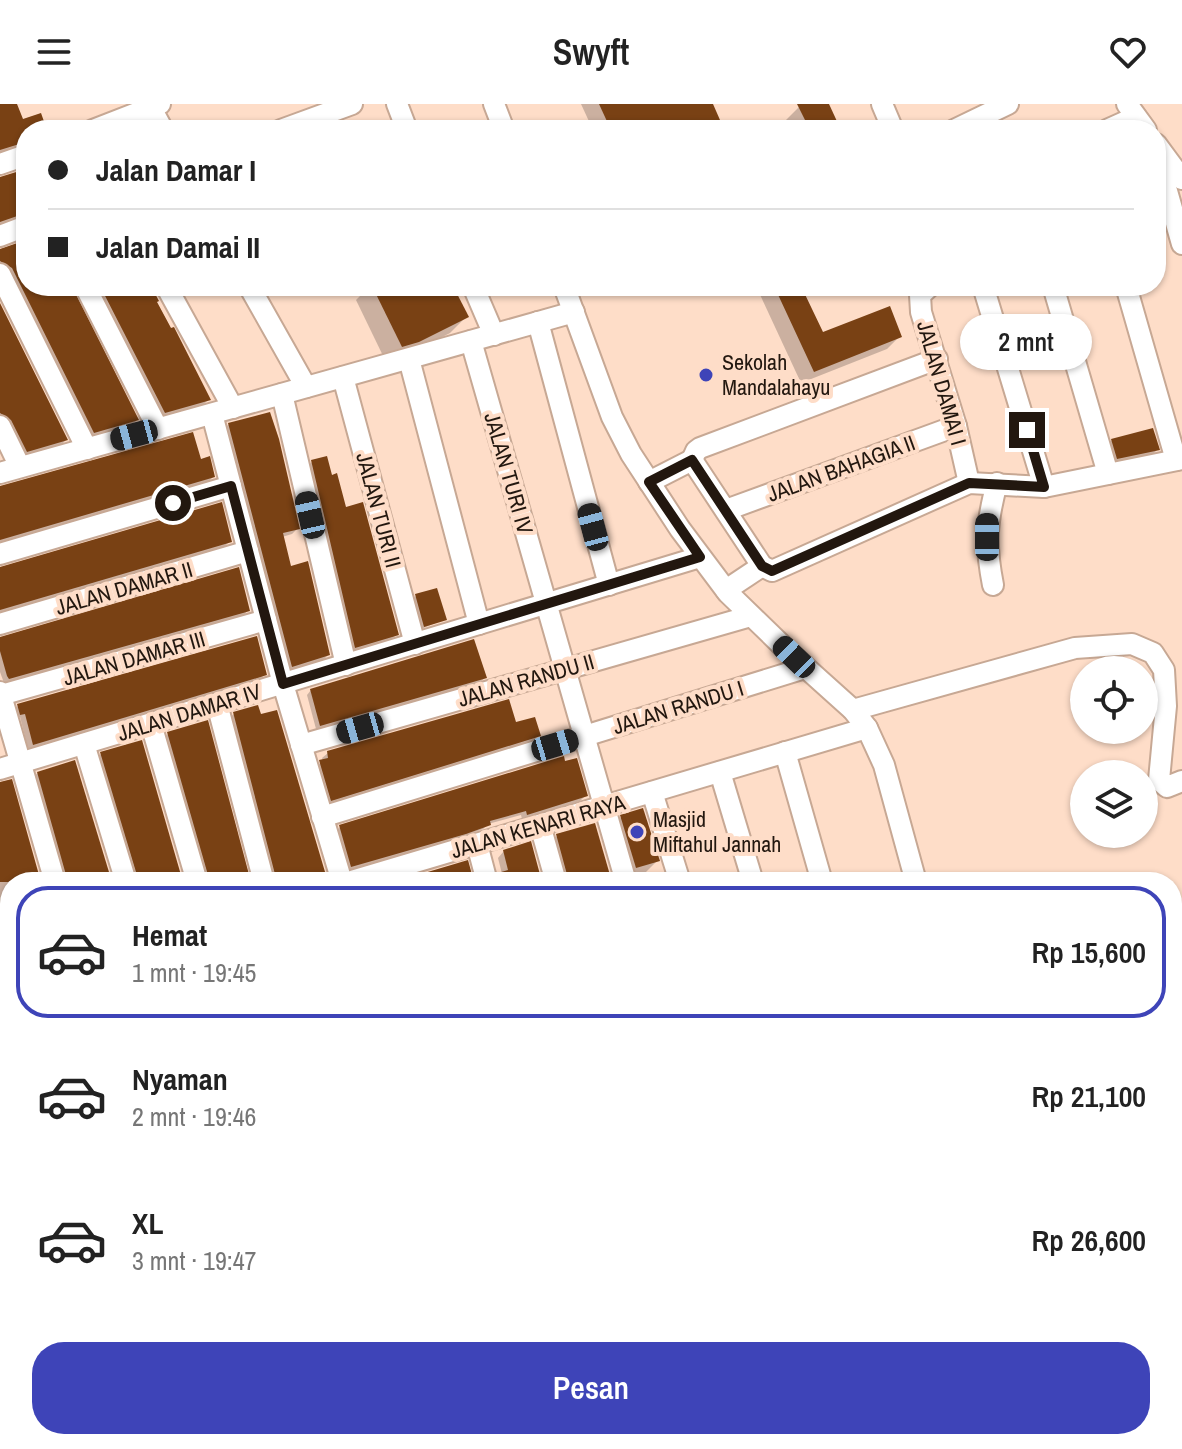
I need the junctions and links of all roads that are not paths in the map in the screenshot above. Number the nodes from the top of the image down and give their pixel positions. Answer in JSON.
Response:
{"nodes":[{"id":1,"x":352,"y":104,"type":"edge"},
{"id":2,"x":1008,"y":104,"type":"edge"},
{"id":3,"x":155,"y":106,"type":"edge"},
{"id":4,"x":119,"y":120,"type":"edge"},
{"id":5,"x":308,"y":120,"type":"edge"},
{"id":6,"x":975,"y":120,"type":"edge"},
{"id":7,"x":1169,"y":177,"type":"edge"},
{"id":8,"x":1182,"y":244,"type":"edge"},
{"id":9,"x":0,"y":274,"type":"edge"},
{"id":10,"x":90,"y":296,"type":"edge"},
{"id":11,"x":171,"y":296,"type":"edge"},
{"id":12,"x":255,"y":296,"type":"edge"},
{"id":13,"x":477,"y":296,"type":"edge"},
{"id":14,"x":568,"y":296,"type":"edge"},
{"id":15,"x":921,"y":296,"type":"edge"},
{"id":16,"x":986,"y":296,"type":"edge"},
{"id":17,"x":1056,"y":296,"type":"edge"},
{"id":18,"x":1129,"y":296,"type":"edge"},
{"id":19,"x":574,"y":312,"type":"junction"},
{"id":20,"x":538,"y":322,"type":"junction"},
{"id":21,"x":494,"y":335,"type":"junction"},
{"id":22,"x":471,"y":341,"type":"junction"},
{"id":23,"x":409,"y":359,"type":"junction"},
{"id":24,"x":937,"y":359,"type":"junction"},
{"id":25,"x":343,"y":377,"type":"junction"},
{"id":26,"x":306,"y":387,"type":"junction"},
{"id":27,"x":282,"y":394,"type":"junction"},
{"id":28,"x":233,"y":408,"type":"junction"},
{"id":29,"x":212,"y":414,"type":"junction"},
{"id":30,"x":0,"y":426,"type":"edge"},
{"id":31,"x":956,"y":426,"type":"junction"},
{"id":32,"x":158,"y":429,"type":"junction"},
{"id":33,"x":87,"y":449,"type":"junction"},
{"id":34,"x":692,"y":460,"type":"junction"},
{"id":35,"x":1179,"y":460,"type":"edge"},
{"id":36,"x":20,"y":467,"type":"junction"},
{"id":37,"x":0,"y":473,"type":"edge"},
{"id":38,"x":1108,"y":474,"type":"junction"},
{"id":39,"x":649,"y":482,"type":"junction"},
{"id":40,"x":969,"y":483,"type":"junction"},
{"id":41,"x":997,"y":483,"type":"junction"},
{"id":42,"x":231,"y":486,"type":"junction"},
{"id":43,"x":1044,"y":487,"type":"junction"},
{"id":44,"x":726,"y":510,"type":"junction"},
{"id":45,"x":248,"y":551,"type":"junction"},
{"id":46,"x":0,"y":554,"type":"edge"},
{"id":47,"x":700,"y":557,"type":"junction"},
{"id":48,"x":762,"y":566,"type":"junction"},
{"id":49,"x":609,"y":585,"type":"junction"},
{"id":50,"x":993,"y":585,"type":"dead end"},
{"id":51,"x":726,"y":590,"type":"junction"},
{"id":52,"x":546,"y":604,"type":"junction"},
{"id":53,"x":751,"y":616,"type":"junction"},
{"id":54,"x":266,"y":620,"type":"junction"},
{"id":55,"x":0,"y":624,"type":"edge"},
{"id":56,"x":479,"y":624,"type":"junction"},
{"id":57,"x":415,"y":644,"type":"junction"},
{"id":58,"x":346,"y":665,"type":"junction"},
{"id":59,"x":805,"y":668,"type":"junction"},
{"id":60,"x":565,"y":669,"type":"junction"},
{"id":61,"x":283,"y":684,"type":"junction"},
{"id":62,"x":0,"y":694,"type":"edge"},
{"id":63,"x":217,"y":704,"type":"junction"},
{"id":64,"x":1174,"y":704,"type":"edge"},
{"id":65,"x":853,"y":710,"type":"junction"},
{"id":66,"x":151,"y":724,"type":"junction"},
{"id":67,"x":867,"y":728,"type":"junction"},
{"id":68,"x":584,"y":736,"type":"junction"},
{"id":69,"x":84,"y":744,"type":"junction"},
{"id":70,"x":301,"y":745,"type":"junction"},
{"id":71,"x":785,"y":752,"type":"junction"},
{"id":72,"x":21,"y":763,"type":"junction"},
{"id":73,"x":0,"y":769,"type":"edge"},
{"id":74,"x":720,"y":772,"type":"junction"},
{"id":75,"x":1182,"y":781,"type":"edge"},
{"id":76,"x":652,"y":792,"type":"junction"},
{"id":77,"x":604,"y":806,"type":"junction"},
{"id":78,"x":322,"y":817,"type":"junction"},
{"id":79,"x":540,"y":825,"type":"junction"},
{"id":80,"x":477,"y":844,"type":"junction"},
{"id":81,"x":52,"y":872,"type":"edge"},
{"id":82,"x":123,"y":872,"type":"edge"},
{"id":83,"x":194,"y":872,"type":"edge"},
{"id":84,"x":261,"y":872,"type":"edge"},
{"id":85,"x":341,"y":872,"type":"edge"},
{"id":86,"x":414,"y":872,"type":"edge"},
{"id":87,"x":484,"y":872,"type":"edge"},
{"id":88,"x":553,"y":872,"type":"edge"},
{"id":89,"x":623,"y":872,"type":"edge"},
{"id":90,"x":677,"y":872,"type":"edge"},
{"id":91,"x":750,"y":872,"type":"edge"},
{"id":92,"x":819,"y":872,"type":"edge"},
{"id":93,"x":913,"y":872,"type":"edge"}],
"edges":[{"from":1,"to":5,"type":"street"},
{"from":2,"to":6,"type":"street"},
{"from":3,"to":4,"type":"street"},
{"from":7,"to":8,"type":"street"},
{"from":9,"to":33,"type":"street"},
{"from":10,"to":32,"type":"street"},
{"from":11,"to":28,"type":"street"},
{"from":12,"to":26,"type":"street"},
{"from":13,"to":21,"type":"street"},
{"from":14,"to":19,"type":"street"},
{"from":15,"to":24,"type":"street","name":"JALAN DAMAI I"},
{"from":16,"to":43,"type":"street"},
{"from":17,"to":38,"type":"street"},
{"from":18,"to":35,"type":"street"},
{"from":19,"to":20,"type":"street"},
{"from":19,"to":39,"type":"street"},
{"from":20,"to":21,"type":"street"},
{"from":20,"to":49,"type":"street"},
{"from":21,"to":22,"type":"street"},
{"from":22,"to":23,"type":"street"},
{"from":22,"to":52,"type":"street","name":"JALAN TURI IV"},
{"from":23,"to":25,"type":"street"},
{"from":23,"to":56,"type":"street"},
{"from":24,"to":31,"type":"street","name":"JALAN DAMAI I"},
{"from":24,"to":34,"type":"street"},
{"from":25,"to":26,"type":"street"},
{"from":25,"to":57,"type":"street","name":"JALAN TURI II"},
{"from":26,"to":27,"type":"street"},
{"from":27,"to":28,"type":"street"},
{"from":27,"to":58,"type":"street"},
{"from":28,"to":29,"type":"street"},
{"from":29,"to":32,"type":"street"},
{"from":29,"to":42,"type":"street"},
{"from":30,"to":36,"type":"street"},
{"from":31,"to":40,"type":"street","name":"JALAN DAMAI I"},
{"from":31,"to":44,"type":"street","name":"JALAN BAHAGIA II"},
{"from":32,"to":33,"type":"street"},
{"from":33,"to":36,"type":"street"},
{"from":34,"to":39,"type":"street"},
{"from":34,"to":44,"type":"street"},
{"from":35,"to":38,"type":"street"},
{"from":36,"to":37,"type":"street"},
{"from":38,"to":43,"type":"street"},
{"from":39,"to":47,"type":"street"},
{"from":40,"to":41,"type":"street"},
{"from":40,"to":48,"type":"street"},
{"from":41,"to":43,"type":"street"},
{"from":41,"to":50,"type":"street"},
{"from":42,"to":45,"type":"street"},
{"from":42,"to":46,"type":"street"},
{"from":44,"to":48,"type":"street"},
{"from":45,"to":54,"type":"street"},
{"from":45,"to":55,"type":"street","name":"JALAN DAMAR II"},
{"from":47,"to":49,"type":"street","name":"JALAN DAMAR IV"},
{"from":47,"to":51,"type":"street"},
{"from":48,"to":51,"type":"street"},
{"from":49,"to":52,"type":"street","name":"JALAN DAMAR IV"},
{"from":51,"to":53,"type":"street"},
{"from":52,"to":56,"type":"street","name":"JALAN DAMAR IV"},
{"from":52,"to":60,"type":"street","name":"JALAN TURI IV"},
{"from":53,"to":59,"type":"street"},
{"from":53,"to":60,"type":"street","name":"JALAN RANDU II"},
{"from":54,"to":61,"type":"street"},
{"from":54,"to":62,"type":"street","name":"JALAN DAMAR III"},
{"from":56,"to":57,"type":"street","name":"JALAN DAMAR IV"},
{"from":57,"to":58,"type":"street","name":"JALAN DAMAR IV"},
{"from":58,"to":61,"type":"street","name":"JALAN DAMAR IV"},
{"from":59,"to":65,"type":"street"},
{"from":59,"to":68,"type":"street","name":"JALAN RANDU I"},
{"from":60,"to":68,"type":"street","name":"JALAN TURI IV"},
{"from":60,"to":70,"type":"street","name":"JALAN RANDU II"},
{"from":61,"to":63,"type":"street","name":"JALAN DAMAR IV"},
{"from":61,"to":70,"type":"street"},
{"from":62,"to":72,"type":"street"},
{"from":63,"to":66,"type":"street","name":"JALAN DAMAR IV"},
{"from":63,"to":84,"type":"street"},
{"from":64,"to":65,"type":"street"},
{"from":64,"to":75,"type":"street"},
{"from":65,"to":67,"type":"street"},
{"from":66,"to":69,"type":"street","name":"JALAN DAMAR IV"},
{"from":66,"to":83,"type":"street"},
{"from":67,"to":71,"type":"street","name":"JALAN KENARI RAYA"},
{"from":67,"to":93,"type":"street"},
{"from":68,"to":77,"type":"street","name":"JALAN TURI IV"},
{"from":68,"to":78,"type":"street","name":"JALAN RANDU I"},
{"from":69,"to":72,"type":"street","name":"JALAN DAMAR IV"},
{"from":69,"to":82,"type":"street"},
{"from":70,"to":78,"type":"street"},
{"from":71,"to":74,"type":"street","name":"JALAN KENARI RAYA"},
{"from":71,"to":92,"type":"street"},
{"from":72,"to":73,"type":"street","name":"JALAN DAMAR IV"},
{"from":72,"to":81,"type":"street"},
{"from":74,"to":76,"type":"street","name":"JALAN KENARI RAYA"},
{"from":74,"to":91,"type":"street"},
{"from":76,"to":77,"type":"street","name":"JALAN KENARI RAYA"},
{"from":76,"to":90,"type":"street"},
{"from":77,"to":79,"type":"street","name":"JALAN KENARI RAYA"},
{"from":77,"to":89,"type":"street","name":"JALAN TURI IV"},
{"from":78,"to":85,"type":"street"},
{"from":79,"to":80,"type":"street","name":"JALAN KENARI RAYA"},
{"from":79,"to":88,"type":"street"},
{"from":80,"to":86,"type":"street","name":"JALAN KENARI RAYA"},
{"from":80,"to":87,"type":"street"}]}
